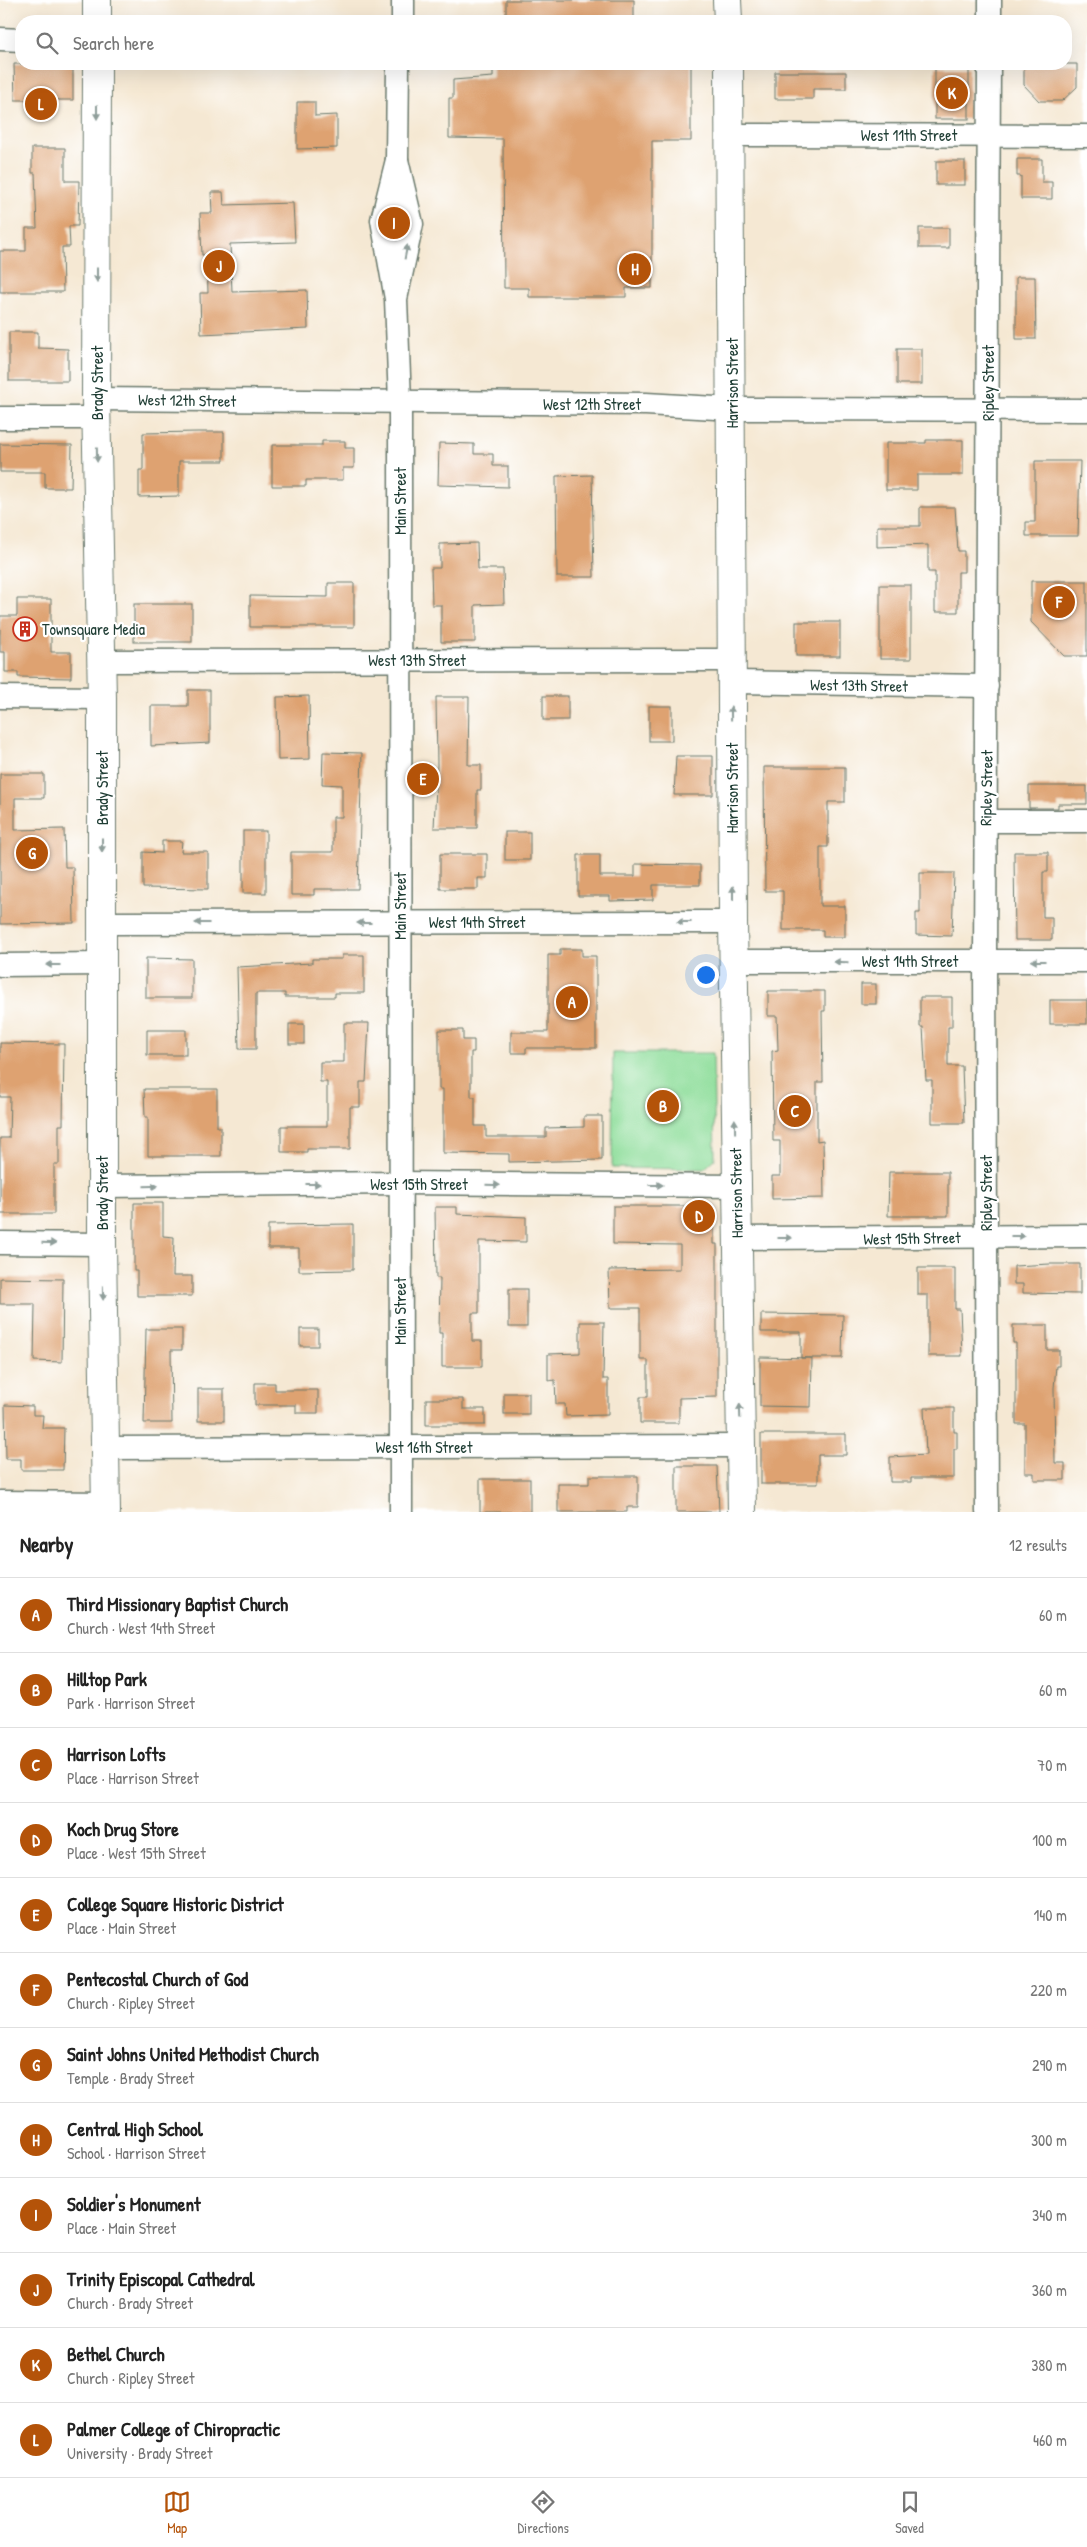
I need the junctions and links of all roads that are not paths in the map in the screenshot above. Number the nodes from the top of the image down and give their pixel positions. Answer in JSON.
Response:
{"nodes":[{"id":1,"x":97,"y":0,"type":"edge"},
{"id":2,"x":402,"y":0,"type":"edge"},
{"id":3,"x":727,"y":0,"type":"edge"},
{"id":4,"x":990,"y":0,"type":"edge"},
{"id":5,"x":97,"y":15,"type":"edge"},
{"id":6,"x":403,"y":15,"type":"edge"},
{"id":7,"x":728,"y":15,"type":"edge"},
{"id":8,"x":990,"y":15,"type":"edge"},
{"id":9,"x":0,"y":39,"type":"edge"},
{"id":10,"x":15,"y":40,"type":"edge"},
{"id":11,"x":97,"y":70,"type":"edge"},
{"id":12,"x":398,"y":70,"type":"edge"},
{"id":13,"x":730,"y":70,"type":"edge"},
{"id":14,"x":989,"y":70,"type":"edge"},
{"id":15,"x":989,"y":135,"type":"junction"},
{"id":16,"x":730,"y":136,"type":"junction"},
{"id":17,"x":1087,"y":136,"type":"edge"},
{"id":18,"x":400,"y":402,"type":"junction"},
{"id":19,"x":96,"y":408,"type":"junction"},
{"id":20,"x":733,"y":409,"type":"junction"},
{"id":21,"x":988,"y":409,"type":"junction"},
{"id":22,"x":1087,"y":410,"type":"edge"},
{"id":23,"x":0,"y":418,"type":"edge"},
{"id":24,"x":400,"y":660,"type":"junction"},
{"id":25,"x":102,"y":661,"type":"junction"},
{"id":26,"x":732,"y":671,"type":"junction"},
{"id":27,"x":987,"y":686,"type":"junction"},
{"id":28,"x":0,"y":697,"type":"edge"},
{"id":29,"x":102,"y":698,"type":"junction"},
{"id":30,"x":986,"y":821,"type":"junction"},
{"id":31,"x":1087,"y":821,"type":"edge"},
{"id":32,"x":400,"y":922,"type":"junction"},
{"id":33,"x":733,"y":922,"type":"junction"},
{"id":34,"x":101,"y":923,"type":"junction"},
{"id":35,"x":734,"y":961,"type":"junction"},
{"id":36,"x":985,"y":961,"type":"junction"},
{"id":37,"x":1087,"y":961,"type":"edge"},
{"id":38,"x":102,"y":964,"type":"junction"},
{"id":39,"x":0,"y":965,"type":"edge"},
{"id":40,"x":400,"y":1184,"type":"junction"},
{"id":41,"x":102,"y":1186,"type":"junction"},
{"id":42,"x":736,"y":1186,"type":"junction"},
{"id":43,"x":986,"y":1236,"type":"junction"},
{"id":44,"x":1087,"y":1236,"type":"edge"},
{"id":45,"x":737,"y":1238,"type":"junction"},
{"id":46,"x":0,"y":1243,"type":"edge"},
{"id":47,"x":102,"y":1244,"type":"junction"},
{"id":48,"x":400,"y":1446,"type":"junction"},
{"id":49,"x":742,"y":1446,"type":"junction"},
{"id":50,"x":106,"y":1448,"type":"junction"},
{"id":51,"x":0,"y":1502,"type":"edge"},
{"id":52,"x":106,"y":1507,"type":"edge"},
{"id":53,"x":401,"y":1512,"type":"edge"},
{"id":54,"x":742,"y":1512,"type":"edge"},
{"id":55,"x":987,"y":1512,"type":"edge"}],
"edges":[{"from":1,"to":5,"type":"highway"},
{"from":2,"to":6,"type":"street"},
{"from":3,"to":7,"type":"highway"},
{"from":4,"to":8,"type":"street"},
{"from":9,"to":10,"type":"street"},
{"from":11,"to":19,"type":"highway","name":"Brady Street","one_way":true},
{"from":12,"to":18,"type":"street","name":"Main Street"},
{"from":13,"to":16,"type":"highway","name":"Harrison Street"},
{"from":14,"to":15,"type":"street","name":"Ripley Street"},
{"from":15,"to":16,"type":"street","name":"West 11th Street"},
{"from":15,"to":17,"type":"street","name":"West 11th Street"},
{"from":15,"to":21,"type":"street","name":"Ripley Street"},
{"from":16,"to":20,"type":"highway","name":"Harrison Street"},
{"from":18,"to":19,"type":"street","name":"West 12th Street"},
{"from":18,"to":20,"type":"street","name":"West 12th Street"},
{"from":18,"to":24,"type":"street","name":"Main Street"},
{"from":19,"to":23,"type":"street","name":"West 12th Street"},
{"from":19,"to":25,"type":"highway","name":"Brady Street","one_way":true},
{"from":20,"to":21,"type":"street","name":"West 12th Street"},
{"from":20,"to":26,"type":"highway","name":"Harrison Street"},
{"from":21,"to":22,"type":"street","name":"West 12th Street"},
{"from":21,"to":27,"type":"street","name":"Ripley Street"},
{"from":24,"to":25,"type":"street","name":"West 13th Street"},
{"from":24,"to":26,"type":"street","name":"West 13th Street"},
{"from":24,"to":32,"type":"street","name":"Main Street"},
{"from":25,"to":29,"type":"highway","name":"Brady Street"},
{"from":26,"to":27,"type":"street","name":"West 13th Street"},
{"from":33,"to":26,"type":"highway","name":"Harrison Street","one_way":true},
{"from":27,"to":30,"type":"street","name":"Ripley Street"},
{"from":28,"to":29,"type":"street"},
{"from":29,"to":34,"type":"highway","name":"Brady Street","one_way":true},
{"from":30,"to":31,"type":"street"},
{"from":30,"to":36,"type":"street","name":"Ripley Street"},
{"from":33,"to":32,"type":"street","name":"West 14th Street","one_way":true},
{"from":32,"to":34,"type":"street","name":"West 14th Street","one_way":true},
{"from":32,"to":40,"type":"street","name":"Main Street"},
{"from":33,"to":35,"type":"highway","name":"Harrison Street"},
{"from":34,"to":38,"type":"highway","name":"Brady Street"},
{"from":36,"to":35,"type":"street","name":"West 14th Street","one_way":true},
{"from":42,"to":35,"type":"highway","name":"Harrison Street","one_way":true},
{"from":37,"to":36,"type":"street","name":"West 14th Street","one_way":true},
{"from":36,"to":43,"type":"street","name":"Ripley Street"},
{"from":38,"to":39,"type":"street","one_way":true},
{"from":38,"to":41,"type":"highway","name":"Brady Street"},
{"from":41,"to":40,"type":"street","name":"West 15th Street","one_way":true},
{"from":40,"to":42,"type":"street","name":"West 15th Street","one_way":true},
{"from":40,"to":48,"type":"street","name":"Main Street"},
{"from":41,"to":47,"type":"highway","name":"Brady Street"},
{"from":42,"to":45,"type":"highway","name":"Harrison Street"},
{"from":43,"to":44,"type":"street","name":"West 15th Street","one_way":true},
{"from":45,"to":43,"type":"street","name":"West 15th Street","one_way":true},
{"from":43,"to":55,"type":"street","name":"Ripley Street"},
{"from":49,"to":45,"type":"highway","name":"Harrison Street","one_way":true},
{"from":46,"to":47,"type":"street","one_way":true},
{"from":47,"to":50,"type":"highway","name":"Brady Street","one_way":true},
{"from":48,"to":49,"type":"street","name":"West 16th Street"},
{"from":48,"to":50,"type":"street","name":"West 16th Street"},
{"from":48,"to":53,"type":"street","name":"Main Street"},
{"from":49,"to":54,"type":"highway","name":"Harrison Street"},
{"from":50,"to":52,"type":"highway","name":"Brady Street"},
{"from":51,"to":52,"type":"street"}]}
